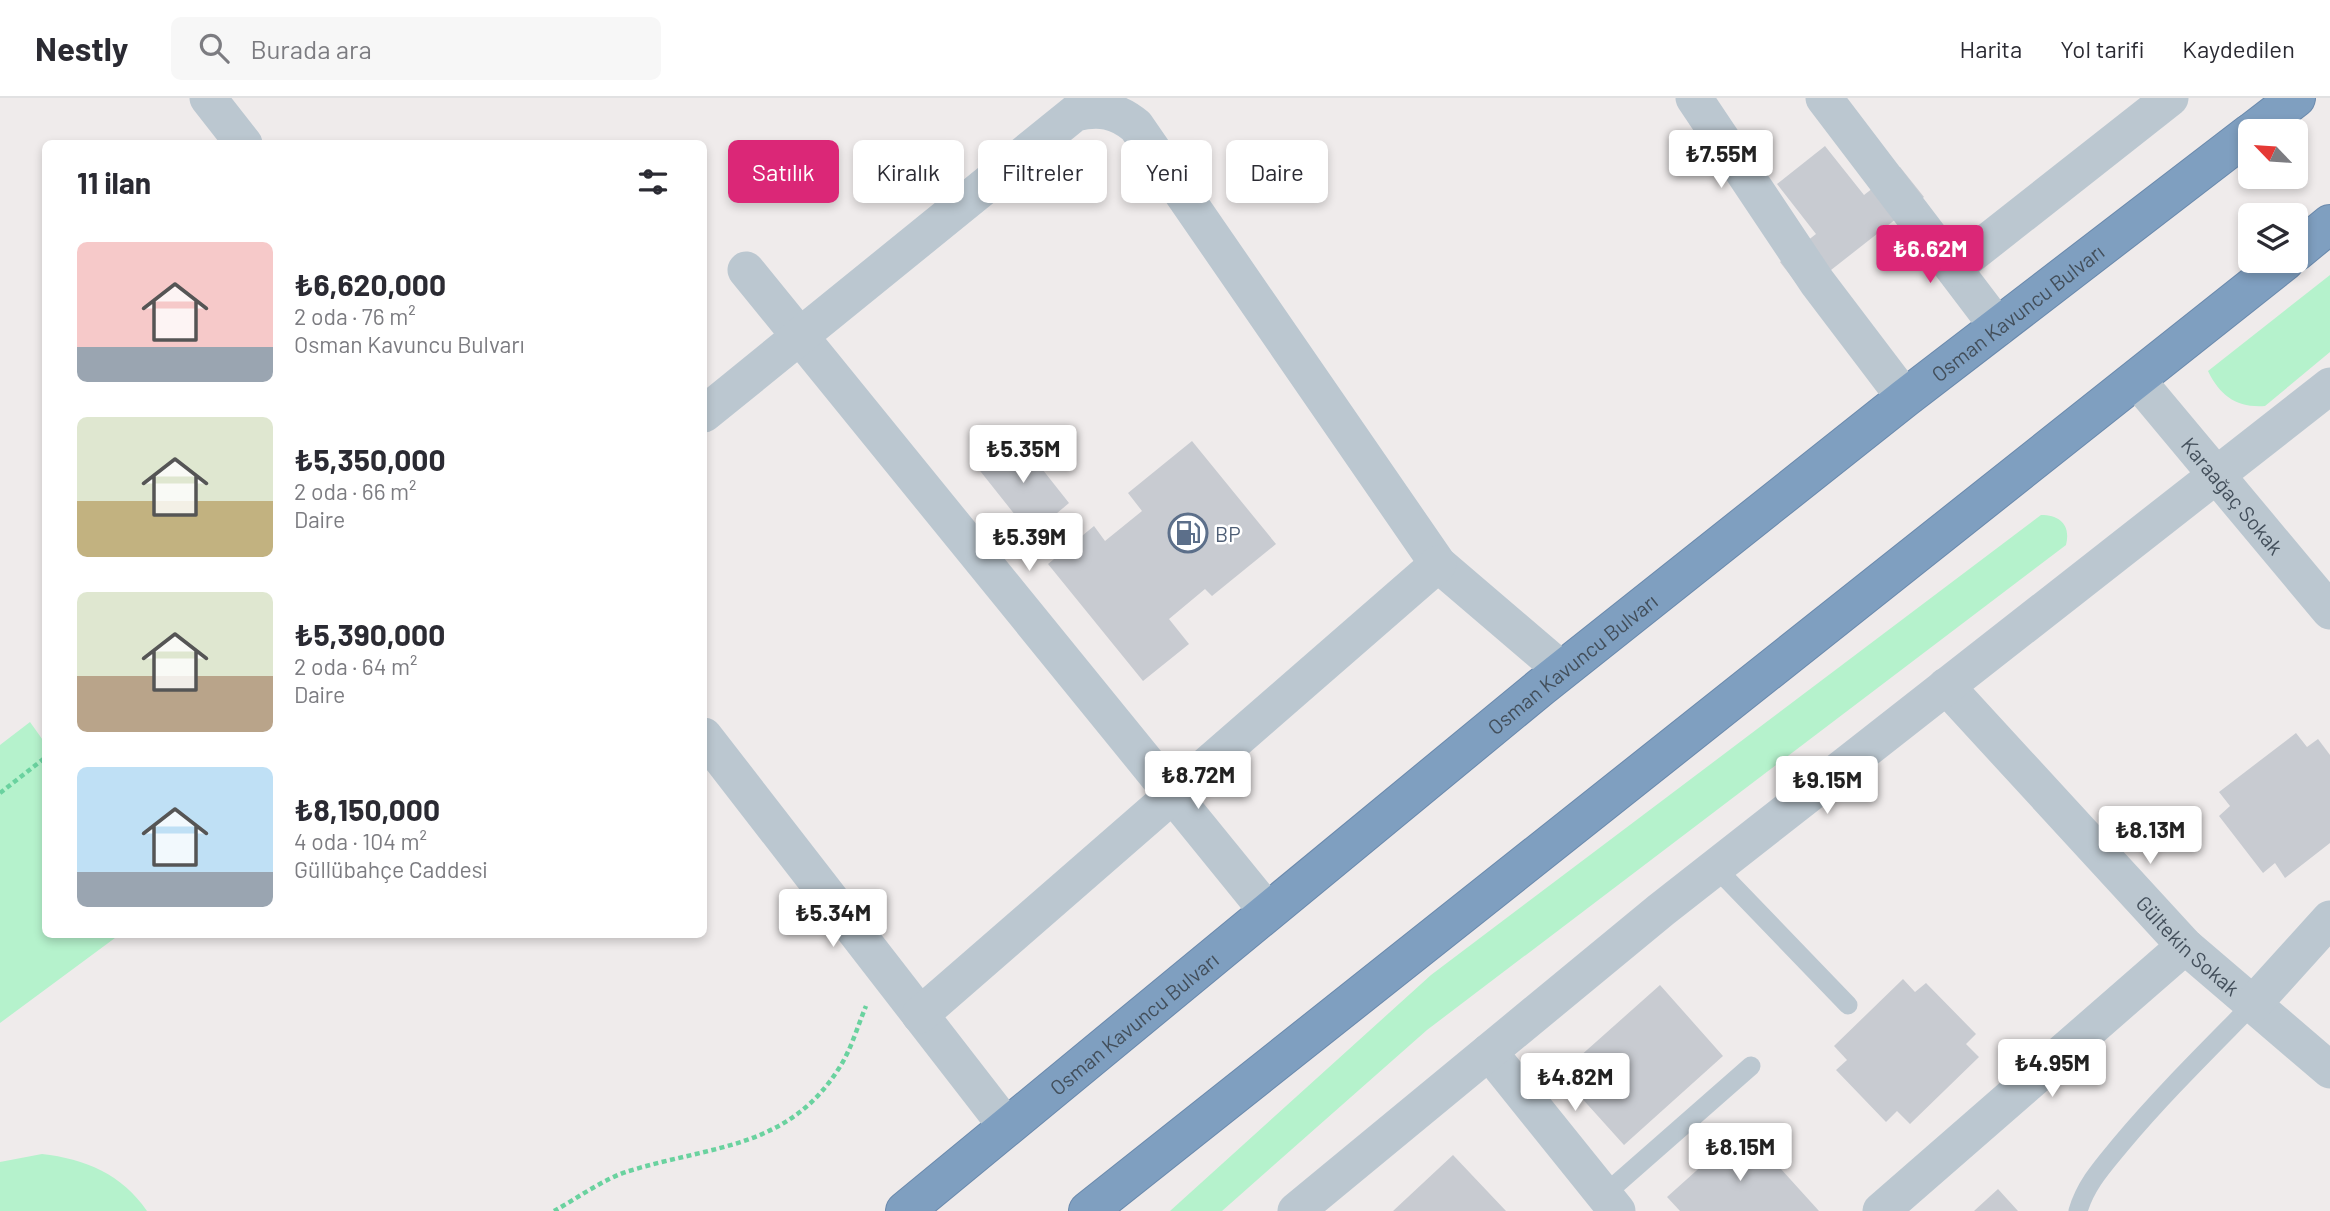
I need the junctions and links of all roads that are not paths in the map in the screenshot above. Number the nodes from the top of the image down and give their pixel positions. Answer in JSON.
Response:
{"nodes":[{"id":1,"x":208,"y":98,"type":"edge"},
{"id":2,"x":1694,"y":98,"type":"edge"},
{"id":3,"x":1824,"y":98,"type":"edge"},
{"id":4,"x":2170,"y":98,"type":"edge"},
{"id":5,"x":2296,"y":98,"type":"edge"},
{"id":6,"x":2269,"y":119,"type":"edge"},
{"id":7,"x":241,"y":140,"type":"edge"},
{"id":8,"x":2238,"y":143,"type":"edge"},
{"id":9,"x":2330,"y":224,"type":"edge"},
{"id":10,"x":2308,"y":242,"type":"edge"},
{"id":11,"x":1954,"y":268,"type":"junction"},
{"id":12,"x":746,"y":270,"type":"dead end"},
{"id":13,"x":2270,"y":273,"type":"edge"},
{"id":14,"x":1998,"y":327,"type":"junction"},
{"id":15,"x":800,"y":336,"type":"junction"},
{"id":16,"x":2137,"y":380,"type":"junction"},
{"id":17,"x":2330,"y":386,"type":"edge"},
{"id":18,"x":1905,"y":398,"type":"junction"},
{"id":19,"x":707,"y":412,"type":"edge"},
{"id":20,"x":2216,"y":474,"type":"junction"},
{"id":21,"x":1438,"y":564,"type":"junction"},
{"id":22,"x":2330,"y":611,"type":"edge"},
{"id":23,"x":1562,"y":670,"type":"junction"},
{"id":24,"x":1946,"y":687,"type":"junction"},
{"id":25,"x":707,"y":740,"type":"edge"},
{"id":26,"x":1173,"y":795,"type":"junction"},
{"id":27,"x":1716,"y":868,"type":"junction"},
{"id":28,"x":1268,"y":912,"type":"junction"},
{"id":29,"x":2330,"y":919,"type":"edge"},
{"id":30,"x":2185,"y":946,"type":"junction"},
{"id":31,"x":2253,"y":1004,"type":"junction"},
{"id":32,"x":1848,"y":1005,"type":"dead end"},
{"id":33,"x":920,"y":1015,"type":"junction"},
{"id":34,"x":1489,"y":1052,"type":"junction"},
{"id":35,"x":1751,"y":1066,"type":"dead end"},
{"id":36,"x":2330,"y":1070,"type":"edge"},
{"id":37,"x":1007,"y":1128,"type":"junction"},
{"id":38,"x":1610,"y":1203,"type":"edge"},
{"id":39,"x":905,"y":1211,"type":"edge"},
{"id":40,"x":1088,"y":1211,"type":"edge"},
{"id":41,"x":1296,"y":1211,"type":"edge"},
{"id":42,"x":1881,"y":1211,"type":"edge"},
{"id":43,"x":2078,"y":1211,"type":"edge"}],
"edges":[{"from":1,"to":7,"type":"street"},
{"from":2,"to":18,"type":"street"},
{"from":3,"to":11,"type":"street"},
{"from":4,"to":11,"type":"street"},
{"from":5,"to":6,"type":"highway","name":"Osman Kavuncu Bulvarı"},
{"from":8,"to":14,"type":"highway","name":"Osman Kavuncu Bulvarı"},
{"from":9,"to":10,"type":"highway"},
{"from":11,"to":14,"type":"street"},
{"from":12,"to":15,"type":"street"},
{"from":13,"to":16,"type":"highway"},
{"from":14,"to":18,"type":"highway","name":"Osman Kavuncu Bulvarı"},
{"from":15,"to":19,"type":"street"},
{"from":15,"to":21,"type":"street"},
{"from":15,"to":26,"type":"street"},
{"from":16,"to":20,"type":"street","name":"Karaağaç Sokak"},
{"from":16,"to":40,"type":"highway"},
{"from":17,"to":20,"type":"street"},
{"from":18,"to":23,"type":"highway","name":"Osman Kavuncu Bulvarı"},
{"from":20,"to":22,"type":"street","name":"Karaağaç Sokak"},
{"from":20,"to":24,"type":"street"},
{"from":21,"to":23,"type":"street"},
{"from":21,"to":26,"type":"street"},
{"from":23,"to":28,"type":"highway","name":"Osman Kavuncu Bulvarı"},
{"from":24,"to":27,"type":"street"},
{"from":24,"to":30,"type":"street","name":"Gültekin Sokak"},
{"from":25,"to":33,"type":"street"},
{"from":26,"to":28,"type":"street"},
{"from":26,"to":33,"type":"street"},
{"from":27,"to":32,"type":"lane"},
{"from":27,"to":34,"type":"street"},
{"from":28,"to":37,"type":"highway","name":"Osman Kavuncu Bulvarı"},
{"from":29,"to":31,"type":"street"},
{"from":30,"to":31,"type":"street","name":"Gültekin Sokak"},
{"from":30,"to":42,"type":"street"},
{"from":31,"to":36,"type":"street","name":"Gültekin Sokak"},
{"from":31,"to":43,"type":"lane"},
{"from":33,"to":37,"type":"street"},
{"from":34,"to":38,"type":"street"},
{"from":34,"to":41,"type":"street"},
{"from":35,"to":38,"type":"lane"},
{"from":37,"to":39,"type":"highway","name":"Osman Kavuncu Bulvarı"}]}
